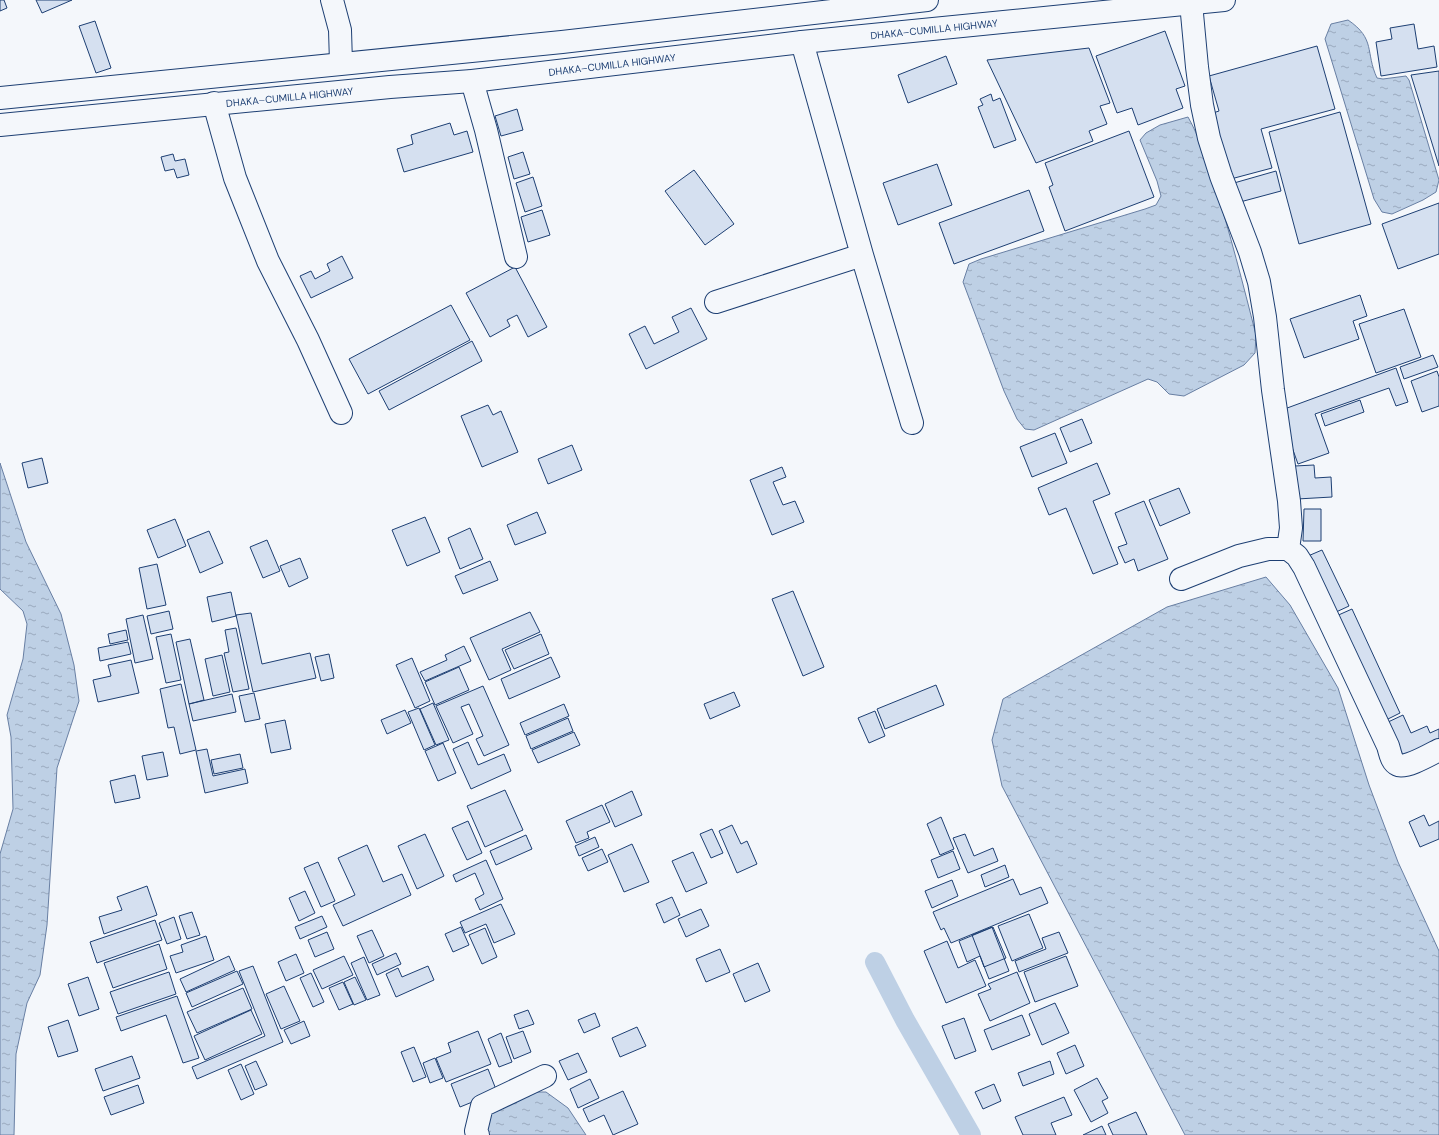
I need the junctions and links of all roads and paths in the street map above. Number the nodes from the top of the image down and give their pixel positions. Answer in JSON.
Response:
{"nodes":[{"id":1,"x":332,"y":0,"type":"edge"},
{"id":2,"x":927,"y":0,"type":"edge"},
{"id":3,"x":1224,"y":0,"type":"edge"},
{"id":4,"x":1191,"y":3,"type":"junction"},
{"id":5,"x":802,"y":42,"type":"junction"},
{"id":6,"x":341,"y":63,"type":"junction"},
{"id":7,"x":472,"y":81,"type":"junction"},
{"id":8,"x":0,"y":98,"type":"edge"},
{"id":9,"x":214,"y":103,"type":"junction"},
{"id":10,"x":2,"y":125,"type":"edge"},
{"id":11,"x":862,"y":255,"type":"junction"},
{"id":12,"x":516,"y":257,"type":"dead end"},
{"id":13,"x":716,"y":302,"type":"dead end"},
{"id":14,"x":341,"y":413,"type":"dead end"},
{"id":15,"x":912,"y":423,"type":"dead end"},
{"id":16,"x":1288,"y":548,"type":"junction"},
{"id":17,"x":1181,"y":580,"type":"dead end"},
{"id":18,"x":1439,"y":750,"type":"edge"},
{"id":19,"x":545,"y":1076,"type":"dead end"},
{"id":20,"x":478,"y":1135,"type":"edge"}],
"edges":[{"from":1,"to":6,"type":"main road"},
{"from":2,"to":6,"type":"main road"},
{"from":3,"to":4,"type":"main road","name":"DHAKA–CUMILLA HIGHWAY"},
{"from":4,"to":5,"type":"main road","name":"DHAKA–CUMILLA HIGHWAY"},
{"from":4,"to":16,"type":"main road"},
{"from":5,"to":7,"type":"main road","name":"DHAKA–CUMILLA HIGHWAY"},
{"from":5,"to":11,"type":"main road"},
{"from":6,"to":8,"type":"main road"},
{"from":7,"to":9,"type":"main road","name":"DHAKA–CUMILLA HIGHWAY"},
{"from":7,"to":12,"type":"main road"},
{"from":9,"to":10,"type":"main road","name":"DHAKA–CUMILLA HIGHWAY"},
{"from":9,"to":14,"type":"main road"},
{"from":11,"to":13,"type":"main road"},
{"from":11,"to":15,"type":"main road"},
{"from":16,"to":17,"type":"main road"},
{"from":16,"to":18,"type":"main road"},
{"from":19,"to":20,"type":"main road"}]}
